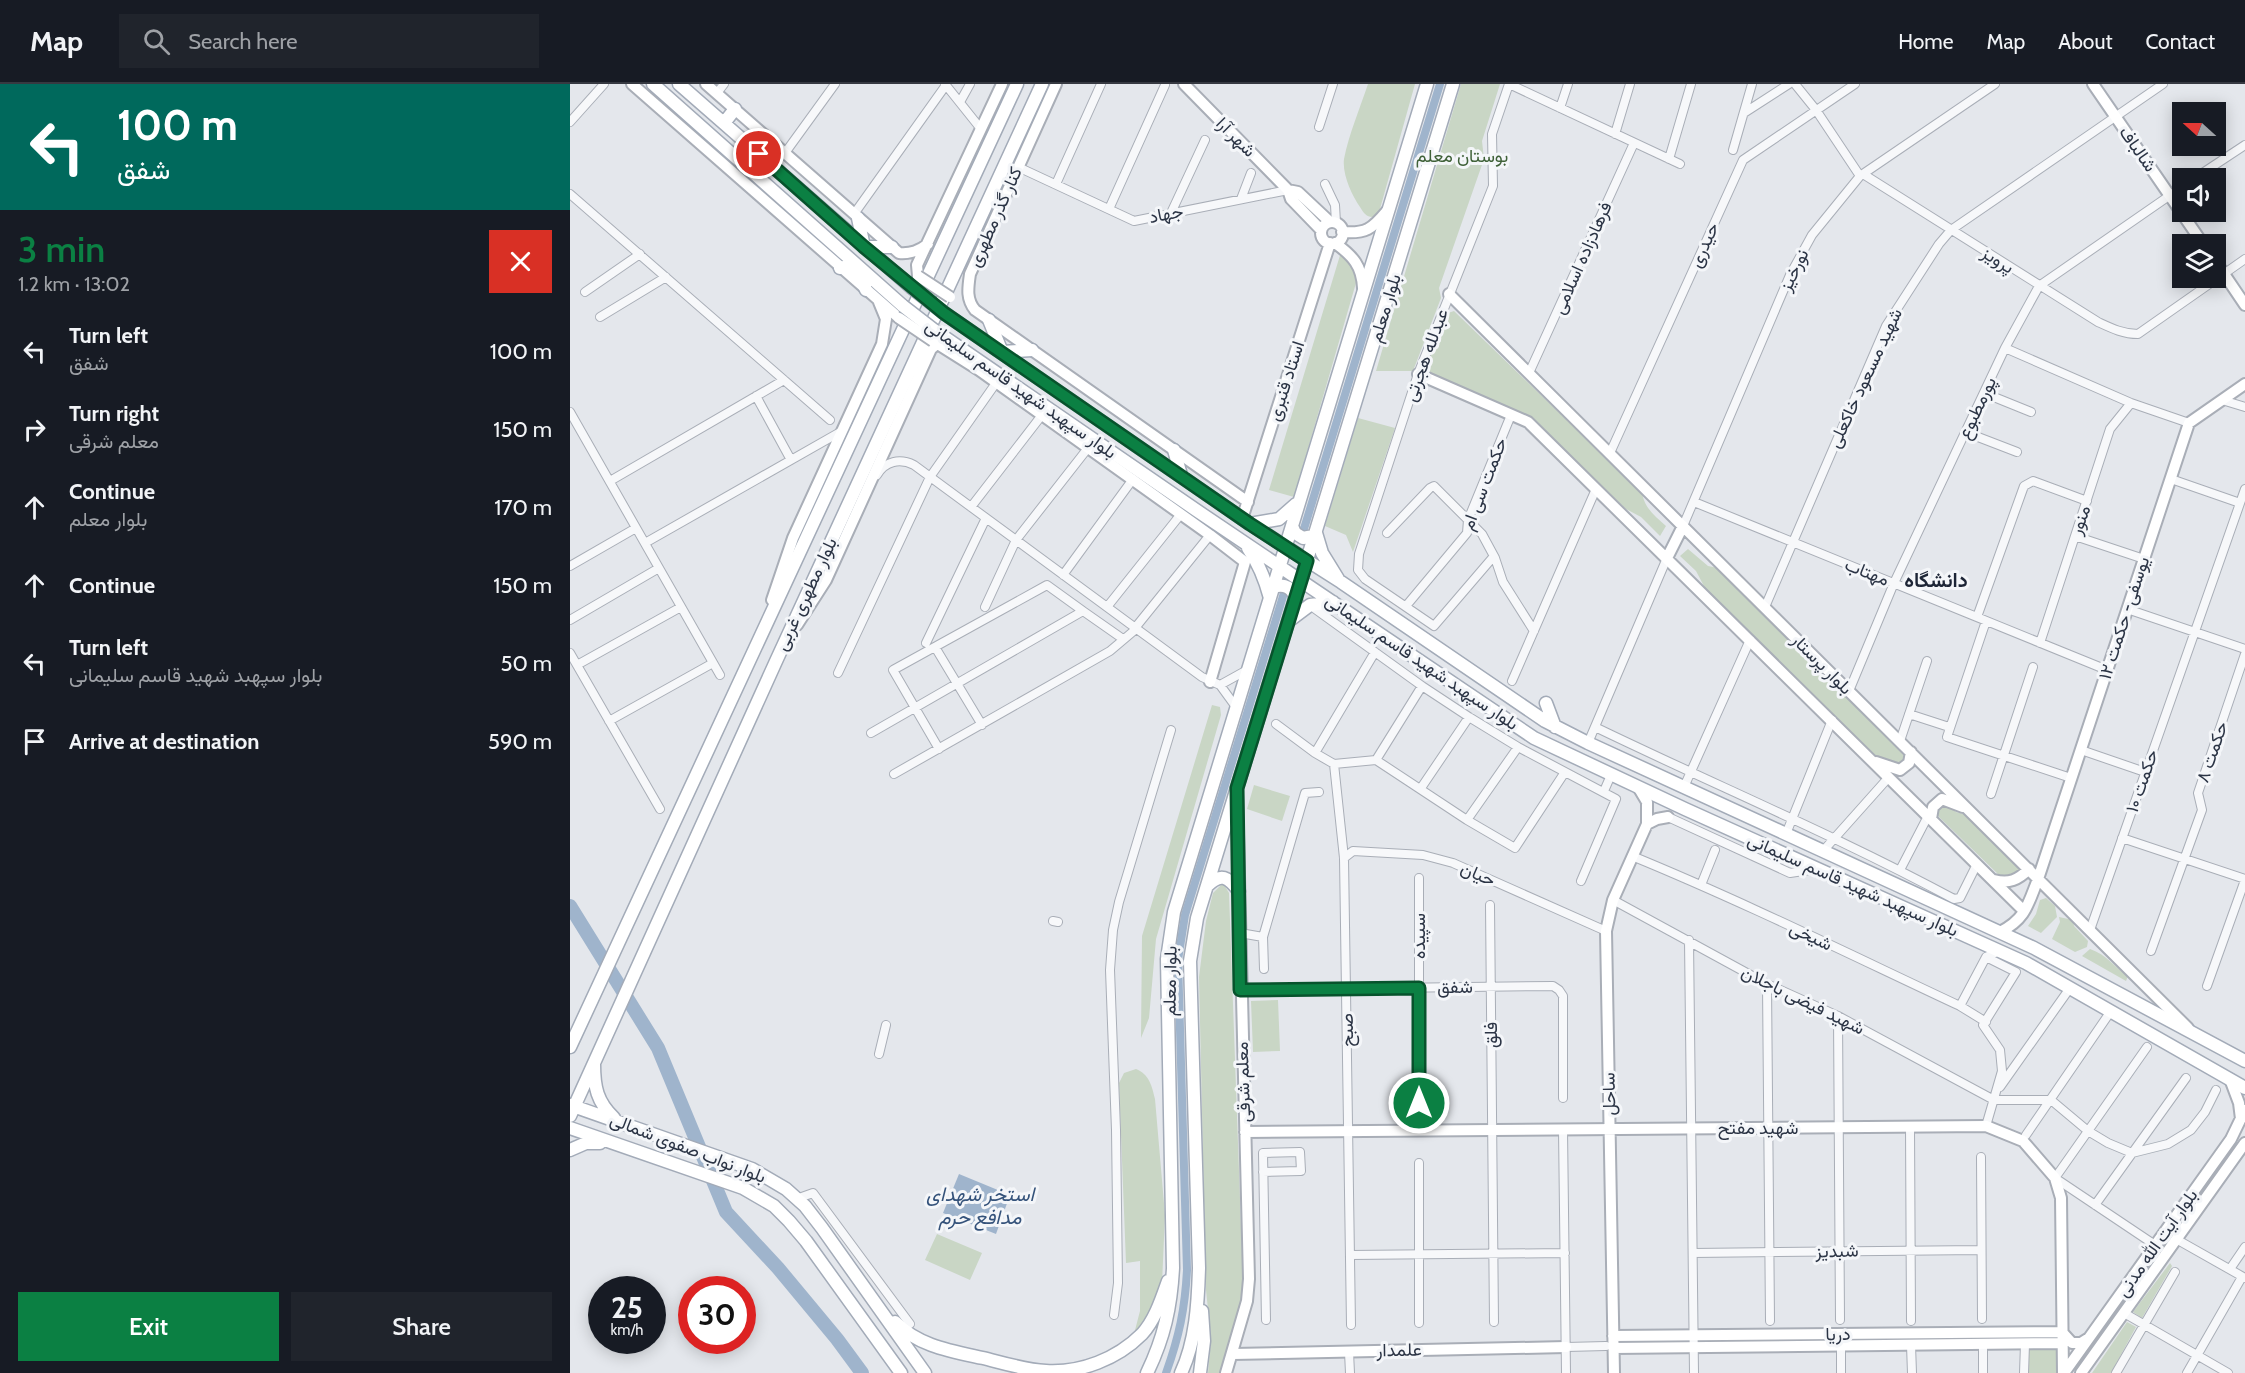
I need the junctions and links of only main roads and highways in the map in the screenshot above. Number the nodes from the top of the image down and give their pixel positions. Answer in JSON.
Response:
{"nodes":[{"id":1,"x":653,"y":84,"type":"edge"},
{"id":2,"x":679,"y":84,"type":"edge"},
{"id":3,"x":1017,"y":84,"type":"edge"},
{"id":4,"x":1042,"y":84,"type":"edge"},
{"id":5,"x":1453,"y":84,"type":"edge"},
{"id":6,"x":1426,"y":87,"type":"edge"},
{"id":7,"x":735,"y":109,"type":"road end"},
{"id":8,"x":724,"y":123,"type":"junction"},
{"id":9,"x":856,"y":216,"type":"road end"},
{"id":10,"x":864,"y":247,"type":"junction"},
{"id":11,"x":892,"y":247,"type":"road end"},
{"id":12,"x":855,"y":264,"type":"junction"},
{"id":13,"x":840,"y":268,"type":"road end"},
{"id":14,"x":866,"y":290,"type":"road end"},
{"id":15,"x":989,"y":320,"type":"road end"},
{"id":16,"x":1032,"y":350,"type":"road end"},
{"id":17,"x":1002,"y":352,"type":"junction"},
{"id":18,"x":978,"y":370,"type":"road end"},
{"id":19,"x":1002,"y":382,"type":"junction"},
{"id":20,"x":1174,"y":450,"type":"road end"},
{"id":21,"x":1181,"y":475,"type":"junction"},
{"id":22,"x":1299,"y":501,"type":"junction"},
{"id":23,"x":1246,"y":521,"type":"junction"},
{"id":24,"x":1292,"y":526,"type":"junction"},
{"id":25,"x":1316,"y":532,"type":"junction"},
{"id":26,"x":1241,"y":540,"type":"junction"},
{"id":27,"x":1285,"y":547,"type":"junction"},
{"id":28,"x":1307,"y":561,"type":"junction"},
{"id":29,"x":1280,"y":566,"type":"junction"},
{"id":30,"x":1301,"y":581,"type":"junction"},
{"id":31,"x":1341,"y":582,"type":"junction"},
{"id":32,"x":1272,"y":593,"type":"junction"},
{"id":33,"x":1296,"y":600,"type":"junction"},
{"id":34,"x":1333,"y":602,"type":"junction"},
{"id":35,"x":1290,"y":620,"type":"junction"},
{"id":36,"x":1546,"y":703,"type":"dead end"},
{"id":37,"x":1555,"y":726,"type":"junction"},
{"id":38,"x":1207,"y":886,"type":"junction"},
{"id":39,"x":1239,"y":891,"type":"road end"},
{"id":40,"x":570,"y":1046,"type":"edge"},
{"id":41,"x":2227,"y":1052,"type":"junction"},
{"id":42,"x":595,"y":1059,"type":"junction"},
{"id":43,"x":2245,"y":1061,"type":"edge"},
{"id":44,"x":2215,"y":1072,"type":"junction"},
{"id":45,"x":2245,"y":1088,"type":"edge"},
{"id":46,"x":571,"y":1109,"type":"edge"},
{"id":47,"x":617,"y":1121,"type":"junction"},
{"id":48,"x":570,"y":1128,"type":"edge"},
{"id":49,"x":608,"y":1143,"type":"junction"},
{"id":50,"x":570,"y":1150,"type":"edge"},
{"id":51,"x":1173,"y":1268,"type":"junction"},
{"id":52,"x":1199,"y":1268,"type":"junction"},
{"id":53,"x":876,"y":1304,"type":"junction"},
{"id":54,"x":884,"y":1348,"type":"junction"},
{"id":55,"x":890,"y":1373,"type":"edge"},
{"id":56,"x":902,"y":1373,"type":"edge"},
{"id":57,"x":925,"y":1373,"type":"edge"},
{"id":58,"x":1147,"y":1373,"type":"edge"},
{"id":59,"x":1181,"y":1373,"type":"edge"},
{"id":60,"x":1200,"y":1373,"type":"edge"}],
"edges":[{"from":1,"to":12,"type":"main road","name":"بلوار سپهبد شهید قاسم سلیمانی"},
{"from":2,"to":8,"type":"main road","name":"بلوار سپهبد شهید قاسم سلیمانی"},
{"from":3,"to":40,"type":"main road","name":"بلوار مطهری غربی"},
{"from":4,"to":42,"type":"main road","name":"بلوار مطهری غربی"},
{"from":5,"to":25,"type":"main road","name":"بلوار معلم"},
{"from":6,"to":22,"type":"main road","name":"بلوار معلم"},
{"from":7,"to":8,"type":"main road"},
{"from":8,"to":10,"type":"main road","name":"بلوار سپهبد شهید قاسم سلیمانی"},
{"from":9,"to":10,"type":"main road"},
{"from":10,"to":11,"type":"main road"},
{"from":10,"to":17,"type":"main road","name":"بلوار سپهبد شهید قاسم سلیمانی","bridge":true},
{"from":12,"to":13,"type":"main road"},
{"from":12,"to":14,"type":"main road"},
{"from":12,"to":19,"type":"main road","name":"بلوار سپهبد شهید قاسم سلیمانی","bridge":true},
{"from":15,"to":17,"type":"main road"},
{"from":16,"to":17,"type":"main road"},
{"from":17,"to":21,"type":"main road","name":"بلوار سپهبد شهید قاسم سلیمانی"},
{"from":18,"to":19,"type":"main road"},
{"from":19,"to":26,"type":"main road","name":"بلوار سپهبد شهید قاسم سلیمانی"},
{"from":20,"to":21,"type":"main road"},
{"from":21,"to":23,"type":"main road","name":"بلوار سپهبد شهید قاسم سلیمانی"},
{"from":22,"to":23,"type":"main road"},
{"from":22,"to":24,"type":"main road","name":"بلوار معلم"},
{"from":23,"to":27,"type":"main road","name":"بلوار سپهبد شهید قاسم سلیمانی"},
{"from":24,"to":25,"type":"main road"},
{"from":24,"to":27,"type":"main road","name":"بلوار معلم"},
{"from":25,"to":28,"type":"main road","name":"بلوار معلم"},
{"from":25,"to":31,"type":"main road"},
{"from":26,"to":29,"type":"main road","name":"بلوار سپهبد شهید قاسم سلیمانی"},
{"from":26,"to":32,"type":"main road"},
{"from":27,"to":28,"type":"main road","name":"بلوار سپهبد شهید قاسم سلیمانی"},
{"from":27,"to":29,"type":"main road","name":"بلوار معلم"},
{"from":28,"to":30,"type":"main road","name":"بلوار معلم"},
{"from":28,"to":31,"type":"main road","name":"بلوار سپهبد شهید قاسم سلیمانی"},
{"from":29,"to":30,"type":"main road","name":"بلوار سپهبد شهید قاسم سلیمانی"},
{"from":29,"to":32,"type":"main road","name":"بلوار معلم"},
{"from":30,"to":33,"type":"main road","name":"بلوار معلم"},
{"from":30,"to":34,"type":"main road","name":"بلوار سپهبد شهید قاسم سلیمانی"},
{"from":31,"to":37,"type":"main road","name":"بلوار سپهبد شهید قاسم سلیمانی"},
{"from":32,"to":33,"type":"main road"},
{"from":32,"to":51,"type":"main road","name":"بلوار معلم"},
{"from":33,"to":35,"type":"main road","name":"بلوار معلم"},
{"from":34,"to":35,"type":"main road"},
{"from":34,"to":44,"type":"main road","name":"بلوار سپهبد شهید قاسم سلیمانی"},
{"from":35,"to":38,"type":"main road","name":"بلوار معلم"},
{"from":36,"to":37,"type":"main road"},
{"from":37,"to":41,"type":"main road","name":"بلوار سپهبد شهید قاسم سلیمانی"},
{"from":38,"to":39,"type":"main road"},
{"from":38,"to":52,"type":"main road","name":"بلوار معلم"},
{"from":41,"to":43,"type":"main road","name":"بلوار سپهبد شهید قاسم سلیمانی"},
{"from":41,"to":44,"type":"main road"},
{"from":42,"to":46,"type":"main road","name":"بلوار مطهری غربی"},
{"from":42,"to":47,"type":"main road"},
{"from":44,"to":45,"type":"main road","name":"بلوار سپهبد شهید قاسم سلیمانی"},
{"from":46,"to":47,"type":"main road","name":"بلوار نواب صفوی شمالی"},
{"from":47,"to":53,"type":"main road","name":"بلوار نواب صفوی شمالی"},
{"from":48,"to":49,"type":"main road","name":"بلوار نواب صفوی شمالی"},
{"from":49,"to":50,"type":"main road"},
{"from":49,"to":54,"type":"main road","name":"بلوار نواب صفوی شمالی"},
{"from":51,"to":53,"type":"main road"},
{"from":51,"to":58,"type":"main road","name":"بلوار معلم"},
{"from":52,"to":59,"type":"main road","name":"بلوار معلم"},
{"from":52,"to":60,"type":"main road"},
{"from":53,"to":57,"type":"main road","name":"بلوار نواب صفوی شمالی"},
{"from":54,"to":55,"type":"main road"},
{"from":54,"to":56,"type":"main road","name":"بلوار نواب صفوی شمالی"}]}
